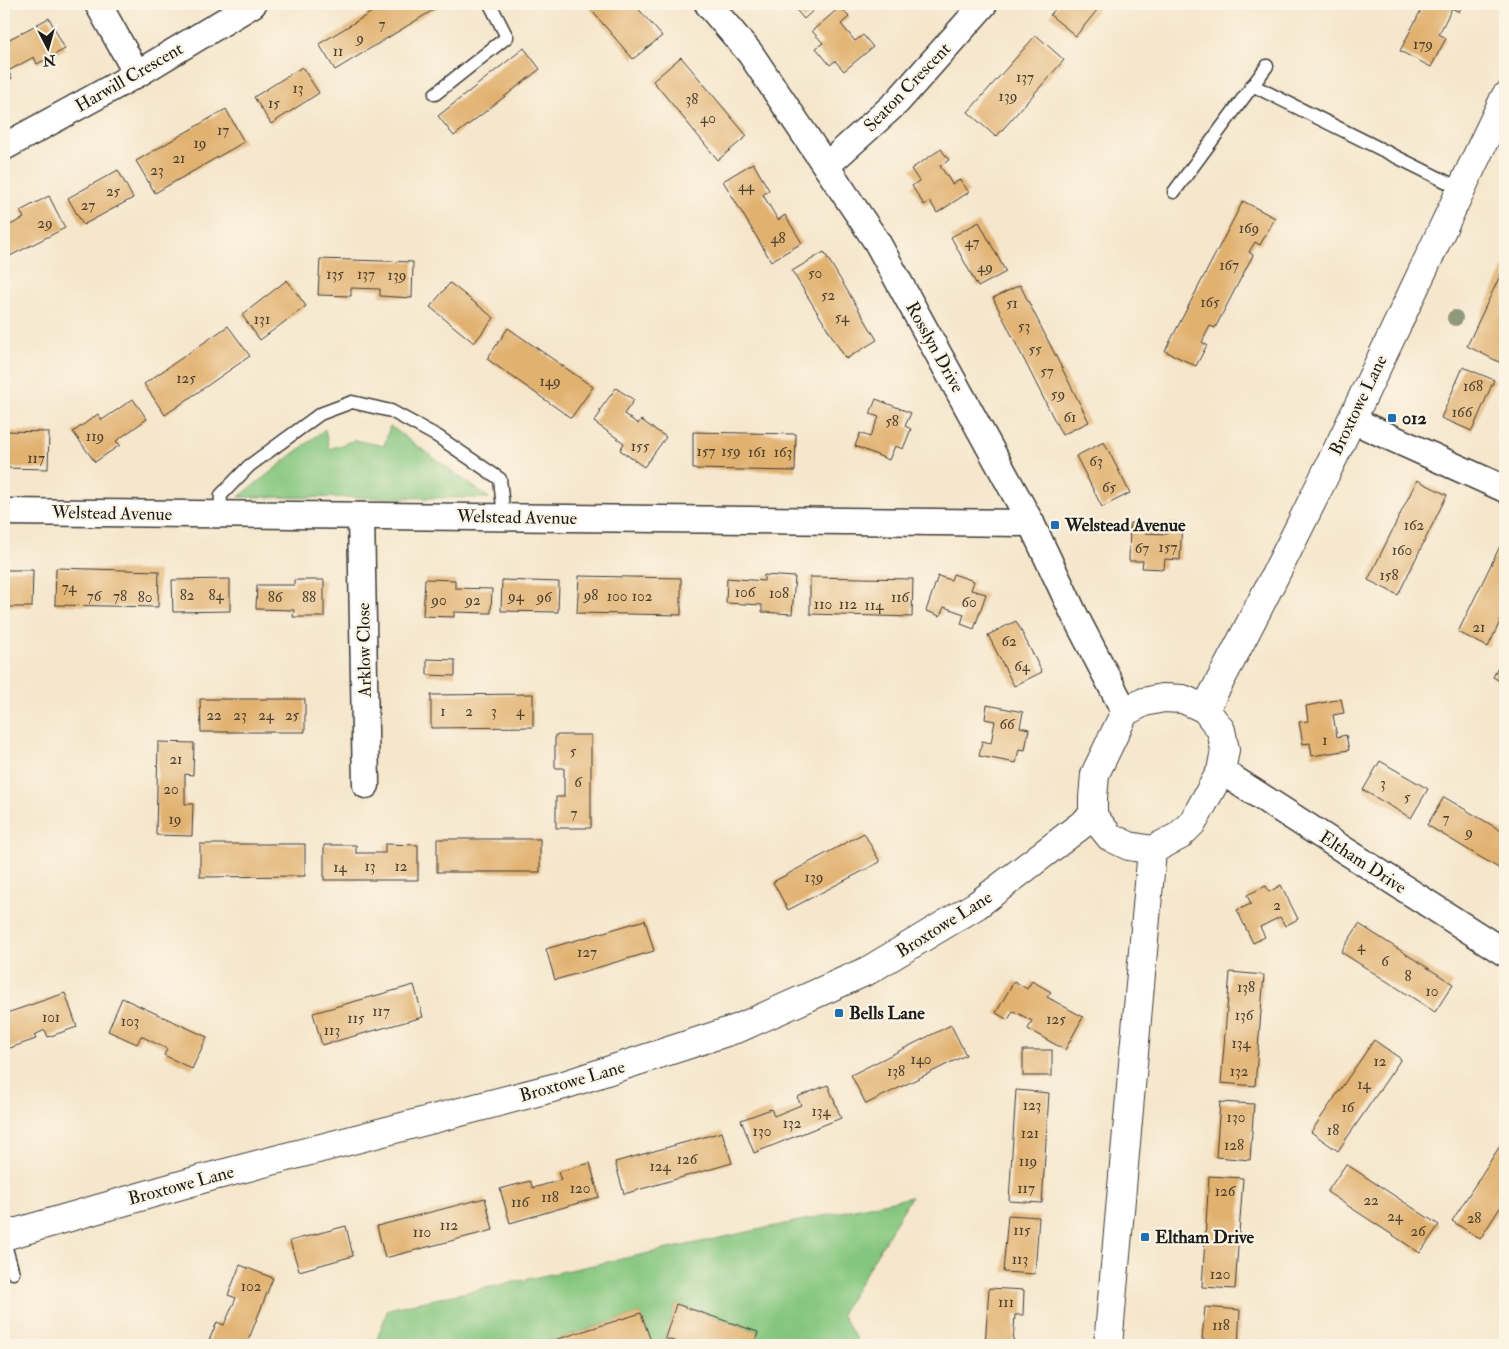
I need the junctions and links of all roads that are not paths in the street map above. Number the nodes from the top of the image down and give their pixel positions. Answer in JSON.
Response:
{"nodes":[{"id":1,"x":98,"y":4,"type":"edge"},
{"id":2,"x":253,"y":4,"type":"edge"},
{"id":3,"x":490,"y":4,"type":"edge"},
{"id":4,"x":708,"y":4,"type":"edge"},
{"id":5,"x":984,"y":4,"type":"edge"},
{"id":6,"x":1266,"y":66,"type":"dead end"},
{"id":7,"x":137,"y":74,"type":"junction"},
{"id":8,"x":1252,"y":86,"type":"junction"},
{"id":9,"x":435,"y":94,"type":"dead end"},
{"id":10,"x":1505,"y":98,"type":"edge"},
{"id":11,"x":4,"y":147,"type":"edge"},
{"id":12,"x":826,"y":166,"type":"junction"},
{"id":13,"x":1461,"y":189,"type":"junction"},
{"id":14,"x":1174,"y":192,"type":"dead end"},
{"id":15,"x":1352,"y":420,"type":"junction"},
{"id":16,"x":1505,"y":489,"type":"edge"},
{"id":17,"x":4,"y":512,"type":"edge"},
{"id":18,"x":220,"y":514,"type":"junction"},
{"id":19,"x":361,"y":516,"type":"junction"},
{"id":20,"x":504,"y":517,"type":"junction"},
{"id":21,"x":1031,"y":523,"type":"junction"},
{"id":22,"x":1204,"y":709,"type":"junction"},
{"id":23,"x":1125,"y":712,"type":"junction"},
{"id":24,"x":1221,"y":771,"type":"junction"},
{"id":25,"x":366,"y":785,"type":"dead end"},
{"id":26,"x":1093,"y":816,"type":"junction"},
{"id":27,"x":1152,"y":850,"type":"junction"},
{"id":28,"x":1505,"y":954,"type":"edge"},
{"id":29,"x":4,"y":1236,"type":"edge"},
{"id":30,"x":4,"y":1241,"type":"edge"},
{"id":31,"x":13,"y":1273,"type":"dead end"},
{"id":32,"x":1108,"y":1345,"type":"edge"}],
"edges":[{"from":1,"to":7,"type":"street"},
{"from":2,"to":7,"type":"street","name":"Harwill Crescent"},
{"from":3,"to":9,"type":"lane"},
{"from":4,"to":12,"type":"street","name":"Rosslyn Drive"},
{"from":5,"to":12,"type":"street","name":"Seaton Crescent"},
{"from":6,"to":8,"type":"lane"},
{"from":7,"to":11,"type":"street","name":"Harwill Crescent"},
{"from":8,"to":13,"type":"lane"},
{"from":8,"to":14,"type":"lane"},
{"from":10,"to":13,"type":"main road","name":"Broxtowe Lane"},
{"from":12,"to":21,"type":"street","name":"Rosslyn Drive"},
{"from":13,"to":15,"type":"main road","name":"Broxtowe Lane"},
{"from":15,"to":16,"type":"street"},
{"from":15,"to":22,"type":"main road","name":"Broxtowe Lane"},
{"from":17,"to":18,"type":"street","name":"Welstead Avenue"},
{"from":18,"to":19,"type":"street","name":"Welstead Avenue"},
{"from":18,"to":20,"type":"lane"},
{"from":19,"to":20,"type":"street","name":"Welstead Avenue"},
{"from":19,"to":25,"type":"street","name":"Arklow Close"},
{"from":20,"to":21,"type":"street","name":"Welstead Avenue"},
{"from":21,"to":23,"type":"street","name":"Rosslyn Drive"},
{"from":22,"to":23,"type":"main road"},
{"from":22,"to":24,"type":"main road"},
{"from":23,"to":26,"type":"main road"},
{"from":24,"to":27,"type":"main road"},
{"from":24,"to":28,"type":"street","name":"Eltham Drive"},
{"from":26,"to":27,"type":"main road"},
{"from":26,"to":29,"type":"main road","name":"Broxtowe Lane"},
{"from":27,"to":32,"type":"main road"},
{"from":30,"to":31,"type":"lane"}]}
